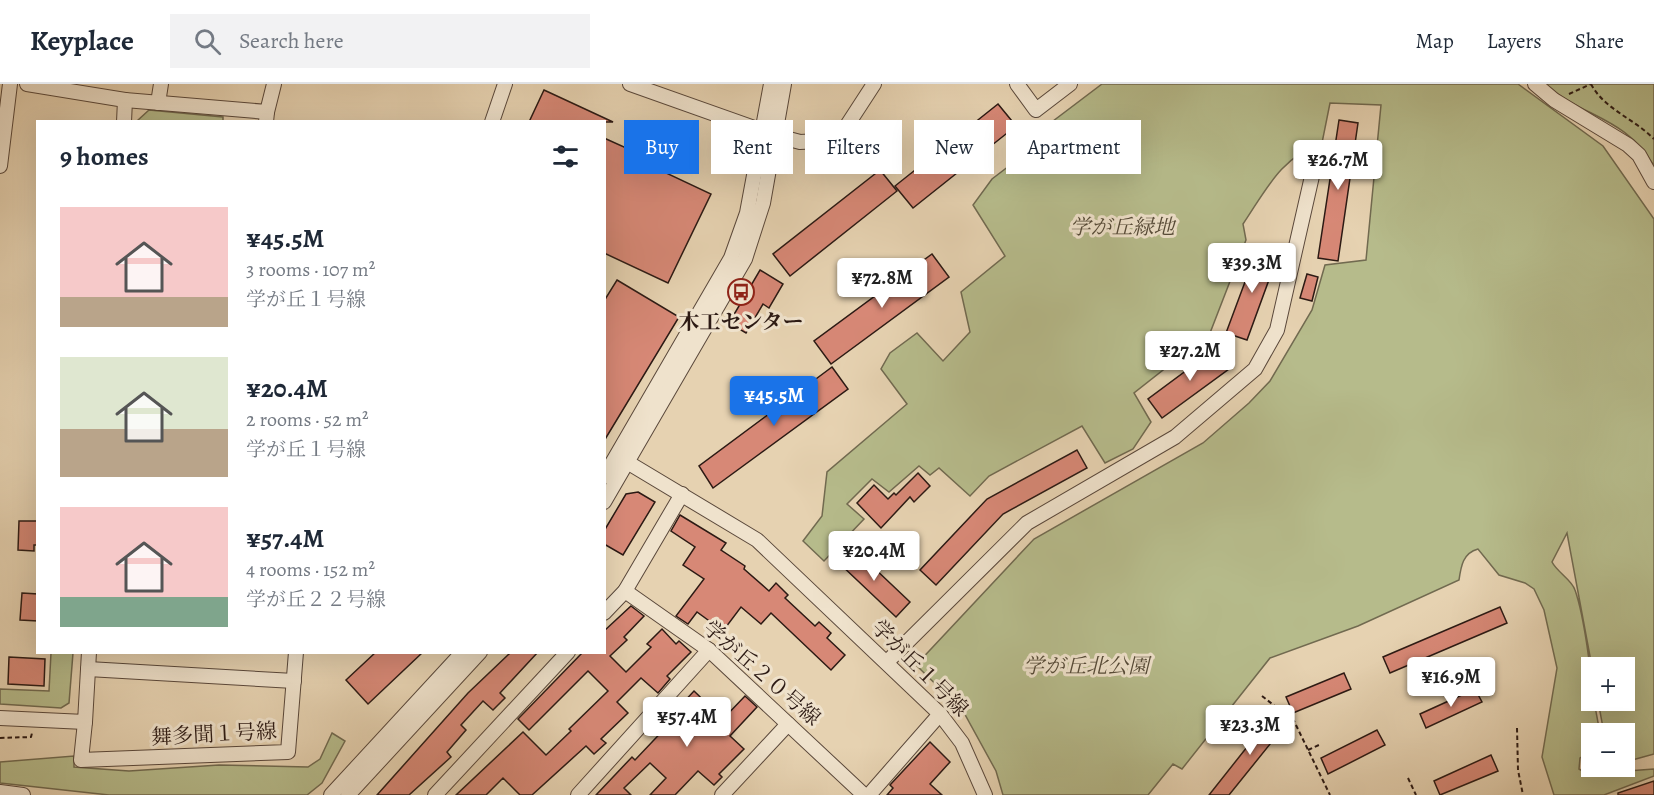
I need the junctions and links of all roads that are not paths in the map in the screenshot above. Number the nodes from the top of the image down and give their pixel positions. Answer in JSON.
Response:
{"nodes":[{"id":1,"x":10,"y":84,"type":"edge"},
{"id":2,"x":27,"y":84,"type":"edge"},
{"id":3,"x":161,"y":84,"type":"edge"},
{"id":4,"x":274,"y":84,"type":"edge"},
{"id":5,"x":505,"y":84,"type":"edge"},
{"id":6,"x":630,"y":84,"type":"edge"},
{"id":7,"x":771,"y":84,"type":"edge"},
{"id":8,"x":784,"y":84,"type":"edge"},
{"id":9,"x":874,"y":84,"type":"edge"},
{"id":10,"x":1017,"y":84,"type":"edge"},
{"id":11,"x":1070,"y":84,"type":"edge"},
{"id":12,"x":1535,"y":84,"type":"edge"},
{"id":13,"x":87,"y":89,"type":"edge"},
{"id":14,"x":125,"y":100,"type":"junction"},
{"id":15,"x":158,"y":103,"type":"junction"},
{"id":16,"x":266,"y":117,"type":"edge"},
{"id":17,"x":124,"y":120,"type":"edge"},
{"id":18,"x":493,"y":120,"type":"edge"},
{"id":19,"x":731,"y":120,"type":"edge"},
{"id":20,"x":769,"y":120,"type":"edge"},
{"id":21,"x":772,"y":120,"type":"edge"},
{"id":22,"x":793,"y":140,"type":"edge"},
{"id":23,"x":1315,"y":163,"type":"dead end"},
{"id":24,"x":0,"y":166,"type":"edge"},
{"id":25,"x":757,"y":174,"type":"edge"},
{"id":26,"x":1654,"y":182,"type":"edge"},
{"id":27,"x":623,"y":459,"type":"junction"},
{"id":28,"x":606,"y":475,"type":"edge"},
{"id":29,"x":682,"y":494,"type":"junction"},
{"id":30,"x":606,"y":497,"type":"edge"},
{"id":31,"x":625,"y":591,"type":"junction"},
{"id":32,"x":606,"y":611,"type":"edge"},
{"id":33,"x":709,"y":651,"type":"junction"},
{"id":34,"x":89,"y":654,"type":"edge"},
{"id":35,"x":296,"y":654,"type":"edge"},
{"id":36,"x":461,"y":654,"type":"edge"},
{"id":37,"x":478,"y":654,"type":"edge"},
{"id":38,"x":566,"y":654,"type":"edge"},
{"id":39,"x":887,"y":662,"type":"junction"},
{"id":40,"x":88,"y":669,"type":"junction"},
{"id":41,"x":294,"y":681,"type":"junction"},
{"id":42,"x":940,"y":714,"type":"junction"},
{"id":43,"x":0,"y":718,"type":"edge"},
{"id":44,"x":85,"y":722,"type":"junction"},
{"id":45,"x":788,"y":724,"type":"junction"},
{"id":46,"x":0,"y":792,"type":"edge"},
{"id":47,"x":23,"y":795,"type":"edge"},
{"id":48,"x":332,"y":795,"type":"edge"},
{"id":49,"x":348,"y":795,"type":"edge"},
{"id":50,"x":435,"y":795,"type":"edge"},
{"id":51,"x":578,"y":795,"type":"edge"},
{"id":52,"x":722,"y":795,"type":"edge"},
{"id":53,"x":864,"y":795,"type":"edge"},
{"id":54,"x":869,"y":795,"type":"edge"},
{"id":55,"x":985,"y":795,"type":"edge"}],
"edges":[{"from":1,"to":24,"type":"street"},
{"from":2,"to":13,"type":"street"},
{"from":3,"to":15,"type":"street"},
{"from":4,"to":16,"type":"street"},
{"from":5,"to":18,"type":"street"},
{"from":6,"to":19,"type":"street"},
{"from":7,"to":20,"type":"street"},
{"from":8,"to":21,"type":"street"},
{"from":9,"to":22,"type":"street"},
{"from":10,"to":11,"type":"street"},
{"from":12,"to":26,"type":"street"},
{"from":13,"to":14,"type":"street"},
{"from":14,"to":15,"type":"street"},
{"from":14,"to":17,"type":"street"},
{"from":15,"to":16,"type":"street"},
{"from":23,"to":39,"type":"street"},
{"from":25,"to":27,"type":"street"},
{"from":27,"to":28,"type":"street"},
{"from":27,"to":29,"type":"street","name":"学が丘１号線"},
{"from":27,"to":30,"type":"street"},
{"from":29,"to":31,"type":"street"},
{"from":29,"to":39,"type":"street","name":"学が丘１号線"},
{"from":31,"to":32,"type":"street"},
{"from":31,"to":33,"type":"street","name":"学が丘２０号線"},
{"from":33,"to":45,"type":"street","name":"学が丘２０号線"},
{"from":33,"to":51,"type":"street"},
{"from":34,"to":40,"type":"street"},
{"from":35,"to":41,"type":"street","name":"舞多聞１号線"},
{"from":36,"to":48,"type":"street"},
{"from":37,"to":49,"type":"street"},
{"from":38,"to":50,"type":"street"},
{"from":39,"to":42,"type":"street","name":"学が丘１号線"},
{"from":40,"to":41,"type":"street"},
{"from":40,"to":44,"type":"street"},
{"from":41,"to":44,"type":"street","name":"舞多聞１号線"},
{"from":42,"to":54,"type":"street"},
{"from":42,"to":55,"type":"street","name":"学が丘１号線"},
{"from":43,"to":44,"type":"street"},
{"from":45,"to":52,"type":"street"},
{"from":45,"to":53,"type":"street","name":"学が丘２０号線"},
{"from":46,"to":47,"type":"street"}]}
